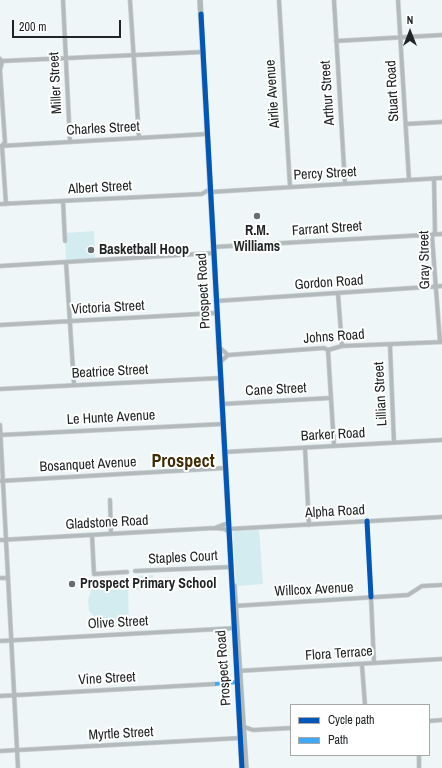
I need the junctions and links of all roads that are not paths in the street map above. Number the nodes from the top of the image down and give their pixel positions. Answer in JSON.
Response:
{"nodes":[{"id":1,"x":63,"y":0,"type":"edge"},
{"id":2,"x":130,"y":0,"type":"edge"},
{"id":3,"x":200,"y":0,"type":"edge"},
{"id":4,"x":279,"y":0,"type":"edge"},
{"id":5,"x":334,"y":0,"type":"edge"},
{"id":6,"x":398,"y":0,"type":"edge"},
{"id":7,"x":442,"y":35,"type":"edge"},
{"id":8,"x":400,"y":37,"type":"junction"},
{"id":9,"x":336,"y":41,"type":"junction"},
{"id":10,"x":203,"y":52,"type":"junction"},
{"id":11,"x":134,"y":54,"type":"junction"},
{"id":12,"x":66,"y":58,"type":"junction"},
{"id":13,"x":1,"y":62,"type":"edge"},
{"id":14,"x":442,"y":122,"type":"edge"},
{"id":15,"x":406,"y":124,"type":"junction"},
{"id":16,"x":207,"y":134,"type":"junction"},
{"id":17,"x":139,"y":138,"type":"junction"},
{"id":18,"x":70,"y":142,"type":"junction"},
{"id":19,"x":1,"y":144,"type":"edge"},
{"id":20,"x":434,"y":178,"type":"junction"},
{"id":21,"x":442,"y":178,"type":"edge"},
{"id":22,"x":409,"y":180,"type":"junction"},
{"id":23,"x":345,"y":184,"type":"junction"},
{"id":24,"x":290,"y":187,"type":"junction"},
{"id":25,"x":210,"y":193,"type":"junction"},
{"id":26,"x":202,"y":194,"type":"junction"},
{"id":27,"x":63,"y":201,"type":"junction"},
{"id":28,"x":0,"y":204,"type":"edge"},
{"id":29,"x":6,"y":204,"type":"junction"},
{"id":30,"x":434,"y":234,"type":"junction"},
{"id":31,"x":442,"y":234,"type":"edge"},
{"id":32,"x":65,"y":241,"type":"dead end"},
{"id":33,"x":213,"y":247,"type":"junction"},
{"id":34,"x":214,"y":253,"type":"junction"},
{"id":35,"x":66,"y":262,"type":"junction"},
{"id":36,"x":0,"y":266,"type":"edge"},
{"id":37,"x":442,"y":286,"type":"edge"},
{"id":38,"x":436,"y":287,"type":"junction"},
{"id":39,"x":338,"y":294,"type":"junction"},
{"id":40,"x":216,"y":301,"type":"junction"},
{"id":41,"x":217,"y":313,"type":"junction"},
{"id":42,"x":70,"y":321,"type":"junction"},
{"id":43,"x":0,"y":325,"type":"edge"},
{"id":44,"x":441,"y":342,"type":"edge"},
{"id":45,"x":390,"y":345,"type":"junction"},
{"id":46,"x":342,"y":346,"type":"junction"},
{"id":47,"x":219,"y":347,"type":"junction"},
{"id":48,"x":328,"y":350,"type":"junction"},
{"id":49,"x":228,"y":355,"type":"junction"},
{"id":50,"x":220,"y":362,"type":"junction"},
{"id":51,"x":221,"y":378,"type":"junction"},
{"id":52,"x":74,"y":385,"type":"junction"},
{"id":53,"x":0,"y":389,"type":"edge"},
{"id":54,"x":330,"y":398,"type":"junction"},
{"id":55,"x":222,"y":404,"type":"junction"},
{"id":56,"x":224,"y":424,"type":"junction"},
{"id":57,"x":0,"y":425,"type":"edge"},
{"id":58,"x":0,"y":435,"type":"edge"},
{"id":59,"x":442,"y":440,"type":"edge"},
{"id":60,"x":394,"y":443,"type":"junction"},
{"id":61,"x":334,"y":446,"type":"junction"},
{"id":62,"x":305,"y":448,"type":"junction"},
{"id":63,"x":224,"y":452,"type":"junction"},
{"id":64,"x":226,"y":468,"type":"junction"},
{"id":65,"x":2,"y":481,"type":"edge"},
{"id":66,"x":110,"y":500,"type":"dead end"},
{"id":67,"x":442,"y":517,"type":"edge"},
{"id":68,"x":228,"y":523,"type":"junction"},
{"id":69,"x":309,"y":525,"type":"junction"},
{"id":70,"x":215,"y":528,"type":"junction"},
{"id":71,"x":229,"y":531,"type":"junction"},
{"id":72,"x":112,"y":534,"type":"junction"},
{"id":73,"x":92,"y":535,"type":"junction"},
{"id":74,"x":0,"y":540,"type":"edge"},
{"id":75,"x":6,"y":540,"type":"junction"},
{"id":76,"x":231,"y":567,"type":"junction"},
{"id":77,"x":135,"y":571,"type":"dead end"},
{"id":78,"x":127,"y":572,"type":"dead end"},
{"id":79,"x":0,"y":578,"type":"edge"},
{"id":80,"x":8,"y":578,"type":"junction"},
{"id":81,"x":442,"y":585,"type":"edge"},
{"id":82,"x":371,"y":597,"type":"junction"},
{"id":83,"x":234,"y":605,"type":"junction"},
{"id":84,"x":236,"y":628,"type":"junction"},
{"id":85,"x":11,"y":640,"type":"junction"},
{"id":86,"x":0,"y":641,"type":"edge"},
{"id":87,"x":442,"y":659,"type":"edge"},
{"id":88,"x":374,"y":663,"type":"junction"},
{"id":89,"x":362,"y":665,"type":"junction"},
{"id":90,"x":238,"y":671,"type":"junction"},
{"id":91,"x":215,"y":684,"type":"dead end"},
{"id":92,"x":14,"y":695,"type":"junction"},
{"id":93,"x":0,"y":696,"type":"edge"},
{"id":94,"x":365,"y":704,"type":"edge"},
{"id":95,"x":442,"y":720,"type":"edge"},
{"id":96,"x":430,"y":721,"type":"edge"},
{"id":97,"x":244,"y":727,"type":"junction"},
{"id":98,"x":290,"y":728,"type":"edge"},
{"id":99,"x":253,"y":730,"type":"junction"},
{"id":100,"x":243,"y":736,"type":"junction"},
{"id":101,"x":0,"y":751,"type":"edge"},
{"id":102,"x":17,"y":751,"type":"junction"},
{"id":103,"x":419,"y":756,"type":"edge"},
{"id":104,"x":18,"y":768,"type":"edge"},
{"id":105,"x":242,"y":768,"type":"edge"},
{"id":106,"x":246,"y":768,"type":"edge"},
{"id":107,"x":420,"y":768,"type":"edge"}],
"edges":[{"from":1,"to":12,"type":"street","name":"Miller Street"},
{"from":2,"to":11,"type":"street"},
{"from":3,"to":10,"type":"main road","name":"Prospect Road"},
{"from":4,"to":24,"type":"street","name":"Airlie Avenue"},
{"from":5,"to":9,"type":"street","name":"Arthur Street"},
{"from":6,"to":8,"type":"street","name":"Stuart Road"},
{"from":7,"to":8,"type":"street"},
{"from":8,"to":9,"type":"street"},
{"from":8,"to":15,"type":"street","name":"Stuart Road"},
{"from":9,"to":23,"type":"street","name":"Arthur Street"},
{"from":10,"to":11,"type":"street"},
{"from":10,"to":16,"type":"main road","name":"Prospect Road"},
{"from":11,"to":12,"type":"street"},
{"from":11,"to":17,"type":"street"},
{"from":12,"to":13,"type":"street"},
{"from":12,"to":18,"type":"street","name":"Miller Street"},
{"from":13,"to":19,"type":"street"},
{"from":14,"to":15,"type":"street"},
{"from":15,"to":22,"type":"street","name":"Stuart Road"},
{"from":16,"to":17,"type":"street","name":"Charles Street"},
{"from":16,"to":25,"type":"main road","name":"Prospect Road"},
{"from":17,"to":18,"type":"street","name":"Charles Street"},
{"from":18,"to":19,"type":"street","name":"Charles Street"},
{"from":19,"to":29,"type":"street"},
{"from":20,"to":21,"type":"street","name":"Percy Street"},
{"from":20,"to":22,"type":"street","name":"Percy Street"},
{"from":20,"to":30,"type":"street","name":"Gray Street"},
{"from":22,"to":23,"type":"street","name":"Percy Street"},
{"from":23,"to":24,"type":"street","name":"Percy Street"},
{"from":24,"to":25,"type":"street","name":"Percy Street"},
{"from":25,"to":26,"type":"street","name":"Albert Street"},
{"from":25,"to":26,"type":"street","name":"Albert Street"},
{"from":25,"to":33,"type":"main road","name":"Prospect Road"},
{"from":26,"to":27,"type":"street","name":"Albert Street"},
{"from":27,"to":29,"type":"street","name":"Albert Street"},
{"from":27,"to":32,"type":"street"},
{"from":28,"to":29,"type":"street","name":"Albert Street"},
{"from":30,"to":31,"type":"street","name":"Farrant Street"},
{"from":30,"to":33,"type":"street","name":"Farrant Street"},
{"from":30,"to":38,"type":"street","name":"Gray Street"},
{"from":33,"to":34,"type":"main road","name":"Prospect Road"},
{"from":34,"to":35,"type":"street"},
{"from":34,"to":40,"type":"main road","name":"Prospect Road"},
{"from":35,"to":36,"type":"street"},
{"from":35,"to":42,"type":"street"},
{"from":37,"to":38,"type":"street","name":"Gordon Road"},
{"from":38,"to":39,"type":"street","name":"Gordon Road"},
{"from":38,"to":44,"type":"street","name":"Gray Street"},
{"from":39,"to":40,"type":"street","name":"Gordon Road"},
{"from":39,"to":46,"type":"street"},
{"from":40,"to":41,"type":"main road","name":"Prospect Road"},
{"from":41,"to":42,"type":"street","name":"Victoria Street"},
{"from":41,"to":47,"type":"main road","name":"Prospect Road"},
{"from":42,"to":43,"type":"street","name":"Victoria Street"},
{"from":42,"to":52,"type":"street"},
{"from":44,"to":45,"type":"street","name":"Johns Road"},
{"from":45,"to":46,"type":"street","name":"Johns Road"},
{"from":45,"to":60,"type":"street","name":"Lillian Street"},
{"from":46,"to":48,"type":"street","name":"Johns Road"},
{"from":47,"to":49,"type":"street"},
{"from":47,"to":50,"type":"main road","name":"Prospect Road"},
{"from":48,"to":49,"type":"street","name":"Johns Road"},
{"from":48,"to":54,"type":"street"},
{"from":49,"to":50,"type":"street"},
{"from":50,"to":51,"type":"main road","name":"Prospect Road"},
{"from":51,"to":52,"type":"street","name":"Beatrice Street"},
{"from":51,"to":55,"type":"main road","name":"Prospect Road"},
{"from":52,"to":53,"type":"street","name":"Beatrice Street"},
{"from":54,"to":55,"type":"street","name":"Cane Street"},
{"from":54,"to":61,"type":"street"},
{"from":55,"to":56,"type":"main road","name":"Prospect Road"},
{"from":56,"to":58,"type":"street","name":"Le Hunte Avenue"},
{"from":56,"to":63,"type":"main road","name":"Prospect Road"},
{"from":57,"to":58,"type":"street"},
{"from":58,"to":65,"type":"street"},
{"from":59,"to":60,"type":"street","name":"Barker Road"},
{"from":60,"to":61,"type":"street","name":"Barker Road"},
{"from":61,"to":62,"type":"street","name":"Barker Road"},
{"from":62,"to":63,"type":"street","name":"Barker Road"},
{"from":62,"to":69,"type":"street"},
{"from":63,"to":64,"type":"main road","name":"Prospect Road"},
{"from":64,"to":65,"type":"street","name":"Bosanquet Avenue"},
{"from":64,"to":68,"type":"main road","name":"Prospect Road"},
{"from":65,"to":75,"type":"street"},
{"from":66,"to":72,"type":"street"},
{"from":67,"to":69,"type":"street","name":"Alpha Road"},
{"from":68,"to":70,"type":"street","name":"Gladstone Road"},
{"from":68,"to":71,"type":"main road","name":"Prospect Road"},
{"from":69,"to":71,"type":"street","name":"Alpha Road"},
{"from":70,"to":71,"type":"street","name":"Gladstone Road"},
{"from":70,"to":72,"type":"street","name":"Gladstone Road"},
{"from":71,"to":76,"type":"main road","name":"Prospect Road"},
{"from":72,"to":73,"type":"street","name":"Gladstone Road"},
{"from":73,"to":75,"type":"street","name":"Gladstone Road"},
{"from":73,"to":78,"type":"street"},
{"from":74,"to":75,"type":"street","name":"Gladstone Road"},
{"from":75,"to":80,"type":"street"},
{"from":76,"to":77,"type":"street","name":"Staples Court"},
{"from":76,"to":83,"type":"main road","name":"Prospect Road"},
{"from":79,"to":80,"type":"street"},
{"from":80,"to":85,"type":"street"},
{"from":81,"to":82,"type":"street","name":"Willcox Avenue"},
{"from":82,"to":83,"type":"street","name":"Willcox Avenue"},
{"from":82,"to":88,"type":"street"},
{"from":83,"to":84,"type":"main road","name":"Prospect Road"},
{"from":84,"to":85,"type":"street","name":"Olive Street"},
{"from":84,"to":90,"type":"main road","name":"Prospect Road"},
{"from":85,"to":86,"type":"street","name":"Olive Street"},
{"from":85,"to":92,"type":"street"},
{"from":87,"to":88,"type":"street","name":"Flora Terrace"},
{"from":88,"to":89,"type":"street","name":"Flora Terrace"},
{"from":89,"to":90,"type":"street","name":"Flora Terrace"},
{"from":89,"to":94,"type":"street"},
{"from":90,"to":97,"type":"main road","name":"Prospect Road"},
{"from":90,"to":100,"type":"main road","name":"Prospect Road"},
{"from":91,"to":92,"type":"street","name":"Vine Street"},
{"from":92,"to":93,"type":"street","name":"Vine Street"},
{"from":92,"to":102,"type":"street"},
{"from":95,"to":96,"type":"street"},
{"from":97,"to":99,"type":"street"},
{"from":97,"to":100,"type":"main road","name":"Prospect Road"},
{"from":98,"to":99,"type":"street"},
{"from":99,"to":100,"type":"street","name":"Myrtle Street"},
{"from":100,"to":102,"type":"street","name":"Myrtle Street"},
{"from":100,"to":105,"type":"main road","name":"Prospect Road"},
{"from":100,"to":106,"type":"main road","name":"Prospect Road"},
{"from":101,"to":102,"type":"street","name":"Myrtle Street"},
{"from":102,"to":104,"type":"street"},
{"from":103,"to":107,"type":"street"}]}
